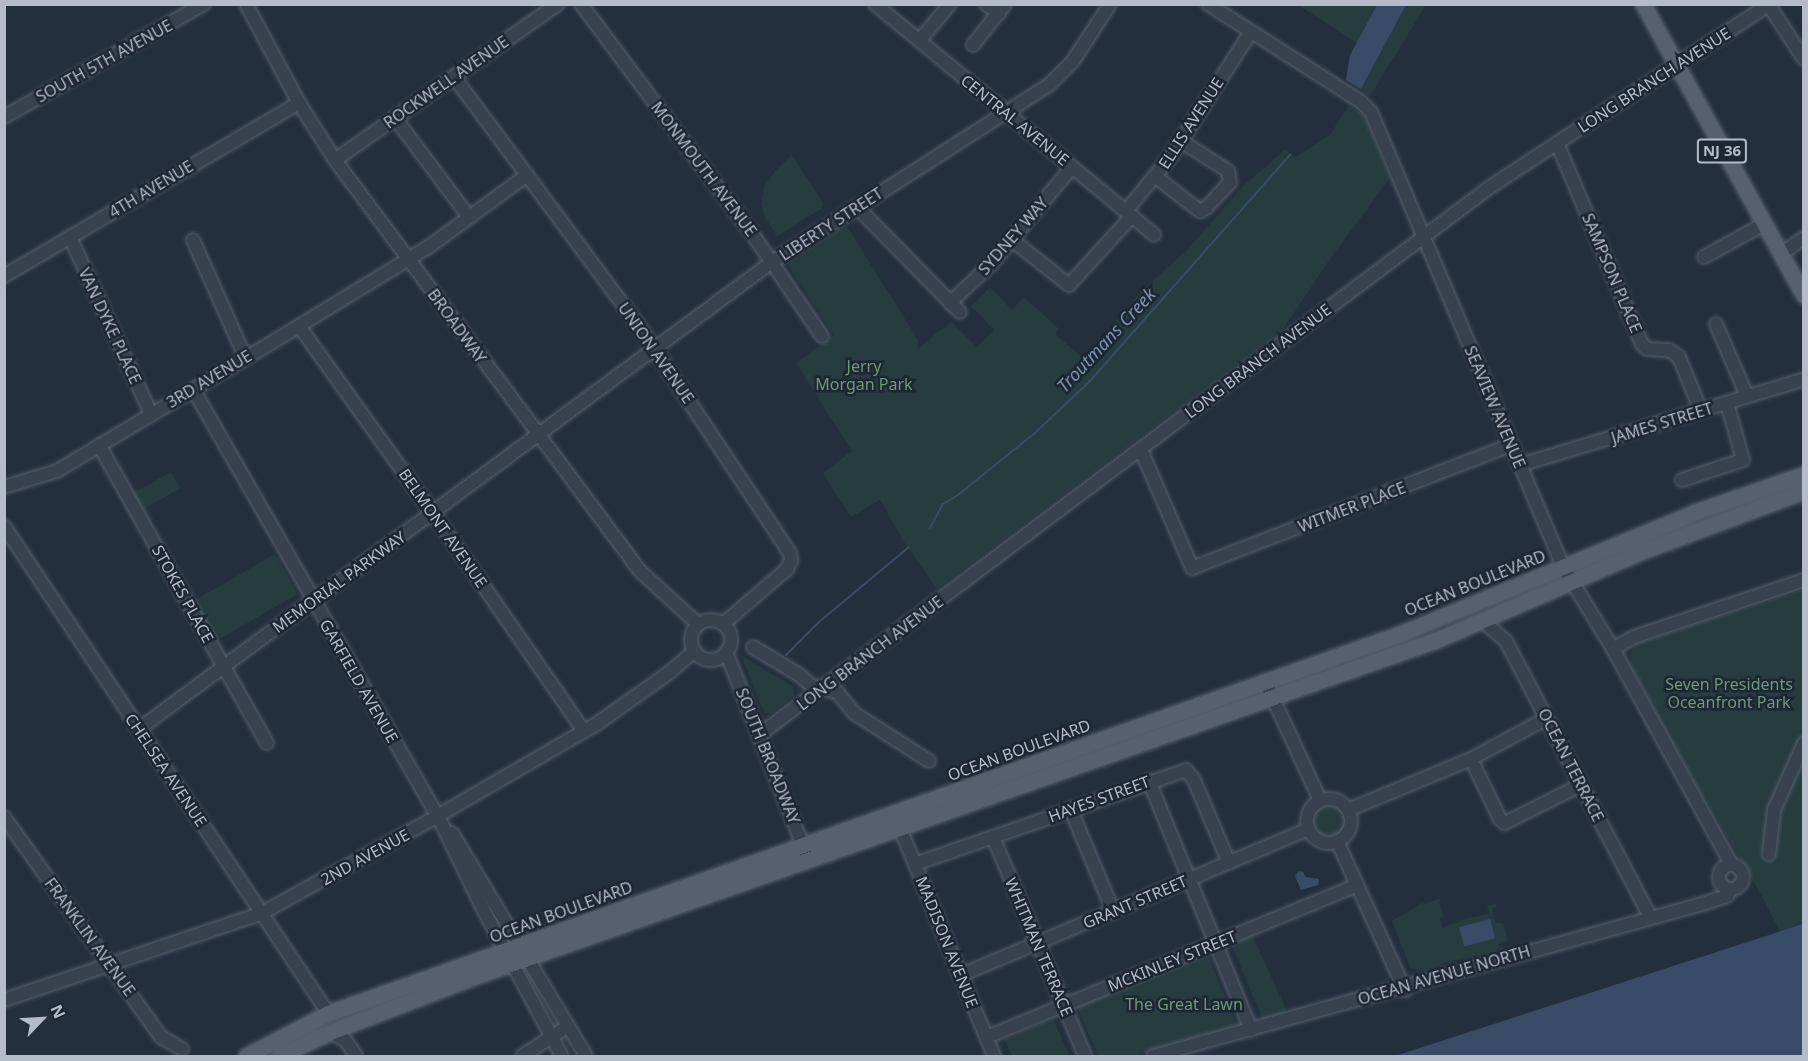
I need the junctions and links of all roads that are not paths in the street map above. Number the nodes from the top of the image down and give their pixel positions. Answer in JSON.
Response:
{"nodes":[{"id":1,"x":204,"y":4,"type":"edge"},
{"id":2,"x":246,"y":4,"type":"edge"},
{"id":3,"x":558,"y":4,"type":"edge"},
{"id":4,"x":581,"y":4,"type":"edge"},
{"id":5,"x":876,"y":4,"type":"edge"},
{"id":6,"x":950,"y":4,"type":"edge"},
{"id":7,"x":986,"y":4,"type":"edge"},
{"id":8,"x":1110,"y":4,"type":"edge"},
{"id":9,"x":1208,"y":4,"type":"edge"},
{"id":10,"x":1643,"y":4,"type":"edge"},
{"id":11,"x":1769,"y":5,"type":"edge"},
{"id":12,"x":1002,"y":9,"type":"edge"},
{"id":13,"x":1251,"y":32,"type":"junction"},
{"id":14,"x":919,"y":41,"type":"junction"},
{"id":15,"x":973,"y":45,"type":"dead end"},
{"id":16,"x":1803,"y":59,"type":"edge"},
{"id":17,"x":1677,"y":66,"type":"junction"},
{"id":18,"x":454,"y":77,"type":"junction"},
{"id":19,"x":299,"y":103,"type":"junction"},
{"id":20,"x":1006,"y":112,"type":"junction"},
{"id":21,"x":4,"y":117,"type":"edge"},
{"id":22,"x":395,"y":118,"type":"junction"},
{"id":23,"x":1181,"y":141,"type":"junction"},
{"id":24,"x":1557,"y":143,"type":"junction"},
{"id":25,"x":335,"y":160,"type":"junction"},
{"id":26,"x":1072,"y":167,"type":"junction"},
{"id":27,"x":527,"y":175,"type":"junction"},
{"id":28,"x":1156,"y":177,"type":"junction"},
{"id":29,"x":857,"y":207,"type":"junction"},
{"id":30,"x":1129,"y":213,"type":"junction"},
{"id":31,"x":469,"y":217,"type":"junction"},
{"id":32,"x":1764,"y":224,"type":"junction"},
{"id":33,"x":1154,"y":235,"type":"dead end"},
{"id":34,"x":69,"y":237,"type":"junction"},
{"id":35,"x":1424,"y":237,"type":"junction"},
{"id":36,"x":1803,"y":238,"type":"edge"},
{"id":37,"x":193,"y":240,"type":"dead end"},
{"id":38,"x":1012,"y":240,"type":"junction"},
{"id":39,"x":1780,"y":254,"type":"junction"},
{"id":40,"x":1704,"y":257,"type":"dead end"},
{"id":41,"x":409,"y":260,"type":"junction"},
{"id":42,"x":772,"y":261,"type":"junction"},
{"id":43,"x":4,"y":276,"type":"edge"},
{"id":44,"x":1803,"y":296,"type":"edge"},
{"id":45,"x":950,"y":303,"type":"junction"},
{"id":46,"x":960,"y":312,"type":"dead end"},
{"id":47,"x":1716,"y":324,"type":"dead end"},
{"id":48,"x":299,"y":326,"type":"junction"},
{"id":49,"x":822,"y":336,"type":"dead end"},
{"id":50,"x":655,"y":348,"type":"junction"},
{"id":51,"x":245,"y":357,"type":"junction"},
{"id":52,"x":1803,"y":379,"type":"edge"},
{"id":53,"x":193,"y":388,"type":"junction"},
{"id":54,"x":1747,"y":396,"type":"junction"},
{"id":55,"x":1727,"y":403,"type":"junction"},
{"id":56,"x":1701,"y":411,"type":"junction"},
{"id":57,"x":151,"y":414,"type":"junction"},
{"id":58,"x":538,"y":435,"type":"junction"},
{"id":59,"x":99,"y":445,"type":"junction"},
{"id":60,"x":1511,"y":445,"type":"junction"},
{"id":61,"x":1141,"y":450,"type":"junction"},
{"id":62,"x":1520,"y":465,"type":"junction"},
{"id":63,"x":1803,"y":474,"type":"edge"},
{"id":64,"x":1682,"y":480,"type":"dead end"},
{"id":65,"x":4,"y":487,"type":"edge"},
{"id":66,"x":1803,"y":491,"type":"edge"},
{"id":67,"x":433,"y":513,"type":"junction"},
{"id":68,"x":4,"y":526,"type":"edge"},
{"id":69,"x":1563,"y":567,"type":"junction"},
{"id":70,"x":1803,"y":580,"type":"edge"},
{"id":71,"x":1571,"y":582,"type":"junction"},
{"id":72,"x":313,"y":601,"type":"junction"},
{"id":73,"x":1483,"y":621,"type":"junction"},
{"id":74,"x":699,"y":624,"type":"junction"},
{"id":75,"x":723,"y":624,"type":"junction"},
{"id":76,"x":753,"y":647,"type":"dead end"},
{"id":77,"x":1613,"y":649,"type":"junction"},
{"id":78,"x":694,"y":651,"type":"junction"},
{"id":79,"x":726,"y":652,"type":"junction"},
{"id":80,"x":224,"y":666,"type":"junction"},
{"id":81,"x":1265,"y":681,"type":"junction"},
{"id":82,"x":822,"y":688,"type":"junction"},
{"id":83,"x":1271,"y":697,"type":"junction"},
{"id":84,"x":1547,"y":718,"type":"junction"},
{"id":85,"x":139,"y":729,"type":"junction"},
{"id":86,"x":584,"y":731,"type":"junction"},
{"id":87,"x":759,"y":735,"type":"junction"},
{"id":88,"x":267,"y":743,"type":"dead end"},
{"id":89,"x":1803,"y":743,"type":"edge"},
{"id":90,"x":1470,"y":759,"type":"junction"},
{"id":91,"x":929,"y":760,"type":"dead end"},
{"id":92,"x":1149,"y":782,"type":"junction"},
{"id":93,"x":1581,"y":785,"type":"junction"},
{"id":94,"x":1320,"y":800,"type":"junction"},
{"id":95,"x":1071,"y":810,"type":"junction"},
{"id":96,"x":1348,"y":810,"type":"junction"},
{"id":97,"x":438,"y":816,"type":"junction"},
{"id":98,"x":4,"y":817,"type":"edge"},
{"id":99,"x":900,"y":828,"type":"junction"},
{"id":100,"x":1308,"y":829,"type":"junction"},
{"id":101,"x":993,"y":837,"type":"junction"},
{"id":102,"x":1337,"y":841,"type":"junction"},
{"id":103,"x":803,"y":845,"type":"junction"},
{"id":104,"x":1769,"y":854,"type":"dead end"},
{"id":105,"x":809,"y":861,"type":"junction"},
{"id":106,"x":1229,"y":863,"type":"junction"},
{"id":107,"x":915,"y":864,"type":"junction"},
{"id":108,"x":1731,"y":864,"type":"joint"},
{"id":109,"x":1189,"y":880,"type":"junction"},
{"id":110,"x":1357,"y":885,"type":"junction"},
{"id":111,"x":1113,"y":911,"type":"junction"},
{"id":112,"x":262,"y":913,"type":"junction"},
{"id":113,"x":1650,"y":917,"type":"junction"},
{"id":114,"x":1037,"y":943,"type":"junction"},
{"id":115,"x":1215,"y":943,"type":"junction"},
{"id":116,"x":524,"y":953,"type":"junction"},
{"id":117,"x":509,"y":958,"type":"junction"},
{"id":118,"x":110,"y":965,"type":"junction"},
{"id":119,"x":961,"y":975,"type":"junction"},
{"id":120,"x":1404,"y":988,"type":"junction"},
{"id":121,"x":4,"y":1000,"type":"edge"},
{"id":122,"x":1064,"y":1006,"type":"junction"},
{"id":123,"x":328,"y":1013,"type":"junction"},
{"id":124,"x":568,"y":1026,"type":"junction"},
{"id":125,"x":1251,"y":1030,"type":"junction"},
{"id":126,"x":330,"y":1032,"type":"junction"},
{"id":127,"x":551,"y":1037,"type":"junction"},
{"id":128,"x":987,"y":1037,"type":"junction"},
{"id":129,"x":182,"y":1049,"type":"dead end"},
{"id":130,"x":246,"y":1056,"type":"edge"},
{"id":131,"x":279,"y":1056,"type":"edge"},
{"id":132,"x":357,"y":1056,"type":"edge"},
{"id":133,"x":522,"y":1056,"type":"edge"},
{"id":134,"x":562,"y":1056,"type":"edge"},
{"id":135,"x":586,"y":1056,"type":"edge"},
{"id":136,"x":994,"y":1056,"type":"edge"},
{"id":137,"x":1085,"y":1056,"type":"edge"},
{"id":138,"x":1153,"y":1056,"type":"edge"}],
"edges":[{"from":1,"to":21,"type":"street","name":"SOUTH 5TH AVENUE"},
{"from":2,"to":19,"type":"street","name":"BROADWAY"},
{"from":3,"to":18,"type":"street","name":"ROCKWELL AVENUE"},
{"from":4,"to":42,"type":"street","name":"MONMOUTH AVENUE"},
{"from":5,"to":14,"type":"street","name":"CENTRAL AVENUE"},
{"from":6,"to":14,"type":"street"},
{"from":7,"to":12,"type":"street"},
{"from":8,"to":20,"type":"street","name":"LIBERTY STREET"},
{"from":9,"to":13,"type":"street","name":"SEAVIEW AVENUE"},
{"from":10,"to":17,"type":"main road","number":"NJ 36"},
{"from":11,"to":16,"type":"street"},
{"from":11,"to":17,"type":"street","name":"LONG BRANCH AVENUE"},
{"from":12,"to":15,"type":"street"},
{"from":13,"to":23,"type":"street","name":"ELLIS AVENUE"},
{"from":13,"to":35,"type":"street","name":"SEAVIEW AVENUE"},
{"from":14,"to":20,"type":"street","name":"CENTRAL AVENUE"},
{"from":17,"to":24,"type":"street","name":"LONG BRANCH AVENUE"},
{"from":17,"to":32,"type":"main road","number":"NJ 36"},
{"from":18,"to":22,"type":"street","name":"ROCKWELL AVENUE"},
{"from":18,"to":27,"type":"street","name":"UNION AVENUE"},
{"from":19,"to":25,"type":"street","name":"BROADWAY"},
{"from":19,"to":34,"type":"street","name":"4TH AVENUE"},
{"from":20,"to":26,"type":"street","name":"CENTRAL AVENUE"},
{"from":20,"to":29,"type":"street","name":"LIBERTY STREET"},
{"from":22,"to":25,"type":"street","name":"ROCKWELL AVENUE"},
{"from":22,"to":31,"type":"street"},
{"from":23,"to":28,"type":"street","name":"ELLIS AVENUE"},
{"from":23,"to":28,"type":"street"},
{"from":24,"to":35,"type":"street","name":"LONG BRANCH AVENUE"},
{"from":24,"to":56,"type":"street","name":"SAMPSON PLACE"},
{"from":25,"to":41,"type":"street","name":"BROADWAY"},
{"from":26,"to":30,"type":"street","name":"CENTRAL AVENUE"},
{"from":26,"to":38,"type":"street","name":"SYDNEY WAY"},
{"from":27,"to":31,"type":"street","name":"3RD AVENUE"},
{"from":27,"to":50,"type":"street","name":"UNION AVENUE"},
{"from":28,"to":30,"type":"street","name":"ELLIS AVENUE"},
{"from":29,"to":42,"type":"street","name":"LIBERTY STREET"},
{"from":29,"to":45,"type":"street"},
{"from":30,"to":33,"type":"street","name":"CENTRAL AVENUE"},
{"from":30,"to":38,"type":"street","name":"ELLIS AVENUE"},
{"from":31,"to":41,"type":"street","name":"3RD AVENUE"},
{"from":32,"to":39,"type":"main road","number":"NJ 36"},
{"from":32,"to":40,"type":"street"},
{"from":34,"to":43,"type":"street","name":"4TH AVENUE"},
{"from":34,"to":57,"type":"street","name":"VAN DYKE PLACE"},
{"from":35,"to":60,"type":"street","name":"SEAVIEW AVENUE"},
{"from":35,"to":61,"type":"street","name":"LONG BRANCH AVENUE"},
{"from":36,"to":39,"type":"street"},
{"from":37,"to":51,"type":"street"},
{"from":38,"to":45,"type":"street","name":"SYDNEY WAY"},
{"from":39,"to":44,"type":"main road","number":"NJ 36"},
{"from":41,"to":48,"type":"street","name":"3RD AVENUE"},
{"from":41,"to":58,"type":"street","name":"BROADWAY"},
{"from":42,"to":49,"type":"street","name":"MONMOUTH AVENUE"},
{"from":42,"to":50,"type":"street","name":"LIBERTY STREET"},
{"from":45,"to":46,"type":"street"},
{"from":47,"to":54,"type":"street"},
{"from":48,"to":51,"type":"street","name":"3RD AVENUE"},
{"from":48,"to":67,"type":"street","name":"BELMONT AVENUE"},
{"from":50,"to":58,"type":"street","name":"LIBERTY STREET"},
{"from":50,"to":75,"type":"street","name":"UNION AVENUE"},
{"from":51,"to":53,"type":"street","name":"3RD AVENUE"},
{"from":52,"to":54,"type":"street","name":"JAMES STREET"},
{"from":53,"to":57,"type":"street","name":"3RD AVENUE"},
{"from":53,"to":72,"type":"street","name":"GARFIELD AVENUE"},
{"from":54,"to":55,"type":"street","name":"JAMES STREET"},
{"from":55,"to":56,"type":"street","name":"JAMES STREET"},
{"from":55,"to":64,"type":"street"},
{"from":56,"to":62,"type":"street","name":"JAMES STREET"},
{"from":57,"to":59,"type":"street","name":"3RD AVENUE"},
{"from":58,"to":67,"type":"street","name":"MEMORIAL PARKWAY"},
{"from":58,"to":74,"type":"street","name":"BROADWAY"},
{"from":59,"to":65,"type":"street","name":"3RD AVENUE"},
{"from":59,"to":80,"type":"street","name":"STOKES PLACE"},
{"from":60,"to":61,"type":"street","name":"WITMER PLACE"},
{"from":60,"to":62,"type":"street","name":"SEAVIEW AVENUE"},
{"from":61,"to":82,"type":"street","name":"LONG BRANCH AVENUE"},
{"from":62,"to":69,"type":"street","name":"SEAVIEW AVENUE"},
{"from":63,"to":69,"type":"main road","name":"OCEAN BOULEVARD"},
{"from":66,"to":71,"type":"main road","name":"OCEAN BOULEVARD"},
{"from":67,"to":72,"type":"street","name":"MEMORIAL PARKWAY"},
{"from":67,"to":86,"type":"street","name":"BELMONT AVENUE"},
{"from":68,"to":85,"type":"street","name":"CHELSEA AVENUE"},
{"from":69,"to":71,"type":"street","name":"SEAVIEW AVENUE"},
{"from":69,"to":81,"type":"main road","name":"OCEAN BOULEVARD"},
{"from":70,"to":77,"type":"street"},
{"from":71,"to":73,"type":"main road","name":"OCEAN BOULEVARD"},
{"from":71,"to":77,"type":"street","name":"SEAVIEW AVENUE"},
{"from":72,"to":80,"type":"street","name":"MEMORIAL PARKWAY"},
{"from":72,"to":97,"type":"street","name":"GARFIELD AVENUE"},
{"from":73,"to":83,"type":"main road","name":"OCEAN BOULEVARD"},
{"from":73,"to":84,"type":"street","name":"OCEAN TERRACE"},
{"from":74,"to":75,"type":"street"},
{"from":74,"to":78,"type":"street"},
{"from":75,"to":79,"type":"street"},
{"from":76,"to":82,"type":"street"},
{"from":77,"to":108,"type":"street","name":"SEAVIEW AVENUE"},
{"from":78,"to":79,"type":"street"},
{"from":78,"to":86,"type":"street","name":"2ND AVENUE"},
{"from":79,"to":87,"type":"street","name":"SOUTH BROADWAY"},
{"from":80,"to":85,"type":"street","name":"MEMORIAL PARKWAY"},
{"from":80,"to":88,"type":"street","name":"STOKES PLACE"},
{"from":81,"to":83,"type":"street"},
{"from":81,"to":103,"type":"main road","name":"OCEAN BOULEVARD"},
{"from":82,"to":87,"type":"street","name":"LONG BRANCH AVENUE"},
{"from":82,"to":91,"type":"street"},
{"from":83,"to":94,"type":"street"},
{"from":83,"to":99,"type":"main road","name":"OCEAN BOULEVARD"},
{"from":84,"to":90,"type":"street"},
{"from":84,"to":93,"type":"street","name":"OCEAN TERRACE"},
{"from":85,"to":112,"type":"street","name":"CHELSEA AVENUE"},
{"from":86,"to":97,"type":"street","name":"2ND AVENUE"},
{"from":87,"to":103,"type":"street","name":"SOUTH BROADWAY"},
{"from":89,"to":104,"type":"street"},
{"from":90,"to":93,"type":"street"},
{"from":90,"to":96,"type":"street"},
{"from":92,"to":95,"type":"street","name":"HAYES STREET"},
{"from":92,"to":106,"type":"street","name":"HAYES STREET"},
{"from":92,"to":109,"type":"street"},
{"from":93,"to":113,"type":"street","name":"OCEAN TERRACE"},
{"from":94,"to":96,"type":"street"},
{"from":94,"to":100,"type":"street"},
{"from":95,"to":101,"type":"street","name":"HAYES STREET"},
{"from":95,"to":111,"type":"street"},
{"from":96,"to":102,"type":"street"},
{"from":97,"to":112,"type":"street","name":"2ND AVENUE"},
{"from":97,"to":116,"type":"street","name":"GARFIELD AVENUE"},
{"from":97,"to":117,"type":"street","name":"GARFIELD AVENUE"},
{"from":98,"to":118,"type":"street","name":"FRANKLIN AVENUE"},
{"from":99,"to":105,"type":"main road","name":"OCEAN BOULEVARD"},
{"from":99,"to":107,"type":"street","name":"MADISON AVENUE"},
{"from":100,"to":102,"type":"street"},
{"from":100,"to":106,"type":"street","name":"GRANT STREET"},
{"from":101,"to":107,"type":"street","name":"HAYES STREET"},
{"from":101,"to":114,"type":"street","name":"WHITMAN TERRACE"},
{"from":102,"to":110,"type":"street"},
{"from":103,"to":105,"type":"street","name":"SOUTH BROADWAY"},
{"from":103,"to":116,"type":"main road","name":"OCEAN BOULEVARD"},
{"from":105,"to":116,"type":"main road","name":"OCEAN BOULEVARD"},
{"from":106,"to":109,"type":"street","name":"GRANT STREET"},
{"from":107,"to":119,"type":"street","name":"MADISON AVENUE"},
{"from":108,"to":113,"type":"street","name":"OCEAN AVENUE NORTH"},
{"from":109,"to":111,"type":"street","name":"GRANT STREET"},
{"from":109,"to":115,"type":"street"},
{"from":110,"to":115,"type":"street","name":"MCKINLEY STREET"},
{"from":110,"to":120,"type":"street"},
{"from":111,"to":114,"type":"street","name":"GRANT STREET"},
{"from":112,"to":118,"type":"street","name":"2ND AVENUE"},
{"from":112,"to":123,"type":"street","name":"CHELSEA AVENUE"},
{"from":113,"to":120,"type":"street","name":"OCEAN AVENUE NORTH"},
{"from":114,"to":119,"type":"street","name":"GRANT STREET"},
{"from":114,"to":122,"type":"street","name":"WHITMAN TERRACE"},
{"from":115,"to":122,"type":"street","name":"MCKINLEY STREET"},
{"from":115,"to":125,"type":"street"},
{"from":116,"to":117,"type":"main road","name":"OCEAN BOULEVARD"},
{"from":116,"to":124,"type":"street","name":"GARFIELD AVENUE"},
{"from":117,"to":123,"type":"main road","name":"OCEAN BOULEVARD"},
{"from":117,"to":126,"type":"main road","name":"OCEAN BOULEVARD"},
{"from":117,"to":127,"type":"street","name":"GARFIELD AVENUE"},
{"from":118,"to":121,"type":"street","name":"2ND AVENUE"},
{"from":118,"to":129,"type":"street","name":"FRANKLIN AVENUE"},
{"from":119,"to":128,"type":"street","name":"MADISON AVENUE"},
{"from":120,"to":125,"type":"street","name":"OCEAN AVENUE NORTH"},
{"from":122,"to":128,"type":"street","name":"MCKINLEY STREET"},
{"from":122,"to":137,"type":"street","name":"WHITMAN TERRACE"},
{"from":123,"to":130,"type":"main road","name":"OCEAN BOULEVARD"},
{"from":124,"to":127,"type":"street"},
{"from":124,"to":135,"type":"street","name":"GARFIELD AVENUE"},
{"from":125,"to":138,"type":"street","name":"OCEAN AVENUE NORTH"},
{"from":126,"to":131,"type":"main road","name":"OCEAN BOULEVARD"},
{"from":126,"to":132,"type":"street"},
{"from":127,"to":133,"type":"street"},
{"from":127,"to":134,"type":"street","name":"GARFIELD AVENUE"},
{"from":128,"to":136,"type":"street","name":"MADISON AVENUE"}]}
